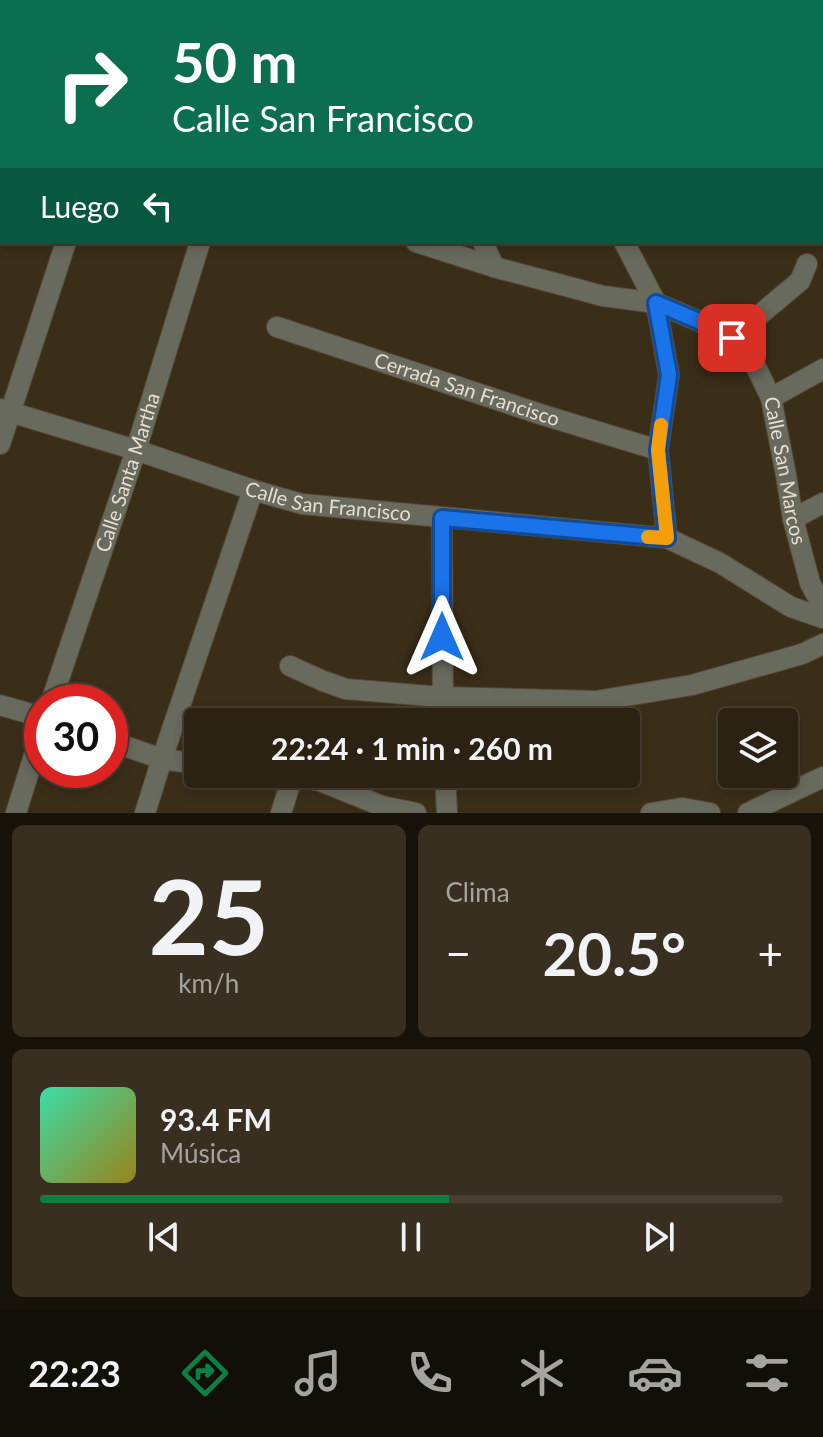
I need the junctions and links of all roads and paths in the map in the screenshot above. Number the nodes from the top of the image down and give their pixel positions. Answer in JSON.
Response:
{"nodes":[{"id":1,"x":65,"y":244,"type":"edge"},
{"id":2,"x":199,"y":244,"type":"edge"},
{"id":3,"x":422,"y":244,"type":"edge"},
{"id":4,"x":484,"y":244,"type":"edge"},
{"id":5,"x":625,"y":244,"type":"edge"},
{"id":6,"x":807,"y":264,"type":"dead end"},
{"id":7,"x":494,"y":267,"type":"junction"},
{"id":8,"x":656,"y":303,"type":"junction"},
{"id":9,"x":277,"y":327,"type":"dead end"},
{"id":10,"x":732,"y":338,"type":"junction"},
{"id":11,"x":823,"y":369,"type":"edge"},
{"id":12,"x":771,"y":398,"type":"junction"},
{"id":13,"x":5,"y":410,"type":"edge"},
{"id":14,"x":0,"y":444,"type":"edge"},
{"id":15,"x":136,"y":450,"type":"junction"},
{"id":16,"x":658,"y":450,"type":"junction"},
{"id":17,"x":253,"y":490,"type":"junction"},
{"id":18,"x":823,"y":503,"type":"edge"},
{"id":19,"x":442,"y":518,"type":"junction"},
{"id":20,"x":793,"y":519,"type":"junction"},
{"id":21,"x":667,"y":538,"type":"junction"},
{"id":22,"x":823,"y":607,"type":"edge"},
{"id":23,"x":823,"y":618,"type":"edge"},
{"id":24,"x":823,"y":644,"type":"edge"},
{"id":25,"x":290,"y":666,"type":"dead end"},
{"id":26,"x":57,"y":684,"type":"edge"},
{"id":27,"x":442,"y":697,"type":"junction"},
{"id":28,"x":0,"y":705,"type":"edge"},
{"id":29,"x":442,"y":708,"type":"edge"},
{"id":30,"x":24,"y":712,"type":"edge"},
{"id":31,"x":128,"y":747,"type":"edge"},
{"id":32,"x":162,"y":759,"type":"junction"},
{"id":33,"x":184,"y":762,"type":"edge"},
{"id":34,"x":823,"y":777,"type":"edge"},
{"id":35,"x":24,"y":787,"type":"edge"},
{"id":36,"x":289,"y":788,"type":"edge"},
{"id":37,"x":337,"y":788,"type":"edge"},
{"id":38,"x":446,"y":788,"type":"edge"},
{"id":39,"x":16,"y":813,"type":"edge"},
{"id":40,"x":145,"y":813,"type":"edge"},
{"id":41,"x":281,"y":813,"type":"edge"},
{"id":42,"x":416,"y":813,"type":"edge"},
{"id":43,"x":447,"y":813,"type":"edge"},
{"id":44,"x":651,"y":813,"type":"edge"},
{"id":45,"x":710,"y":813,"type":"edge"},
{"id":46,"x":748,"y":813,"type":"edge"}],
"edges":[{"from":1,"to":13,"type":"street"},
{"from":2,"to":15,"type":"street","name":"Calle Santa Martha"},
{"from":3,"to":7,"type":"street","name":"Calle San Marcos"},
{"from":4,"to":7,"type":"street"},
{"from":5,"to":8,"type":"street"},
{"from":6,"to":10,"type":"street"},
{"from":7,"to":8,"type":"street","name":"Calle San Marcos"},
{"from":8,"to":10,"type":"street","name":"Calle San Marcos"},
{"from":8,"to":16,"type":"street"},
{"from":9,"to":16,"type":"street","name":"Cerrada San Francisco"},
{"from":10,"to":12,"type":"street","name":"Calle San Marcos"},
{"from":11,"to":12,"type":"street"},
{"from":12,"to":20,"type":"street","name":"Calle San Marcos"},
{"from":13,"to":14,"type":"street"},
{"from":13,"to":15,"type":"street","name":"Calle San Francisco"},
{"from":15,"to":17,"type":"street","name":"Calle San Francisco"},
{"from":15,"to":26,"type":"street","name":"Calle Santa Martha"},
{"from":16,"to":21,"type":"street"},
{"from":17,"to":19,"type":"street","name":"Calle San Francisco"},
{"from":17,"to":32,"type":"street"},
{"from":18,"to":20,"type":"street"},
{"from":19,"to":21,"type":"street","name":"Calle San Francisco"},
{"from":19,"to":27,"type":"street"},
{"from":20,"to":22,"type":"street","name":"Calle San Marcos"},
{"from":21,"to":23,"type":"street"},
{"from":24,"to":27,"type":"street"},
{"from":25,"to":27,"type":"street"},
{"from":27,"to":29,"type":"street"},
{"from":28,"to":30,"type":"street"},
{"from":31,"to":32,"type":"street"},
{"from":32,"to":33,"type":"street"},
{"from":32,"to":40,"type":"street"},
{"from":34,"to":46,"type":"street"},
{"from":35,"to":39,"type":"street"},
{"from":36,"to":41,"type":"street"},
{"from":37,"to":42,"type":"street"},
{"from":38,"to":43,"type":"street"},
{"from":44,"to":45,"type":"street"}]}
